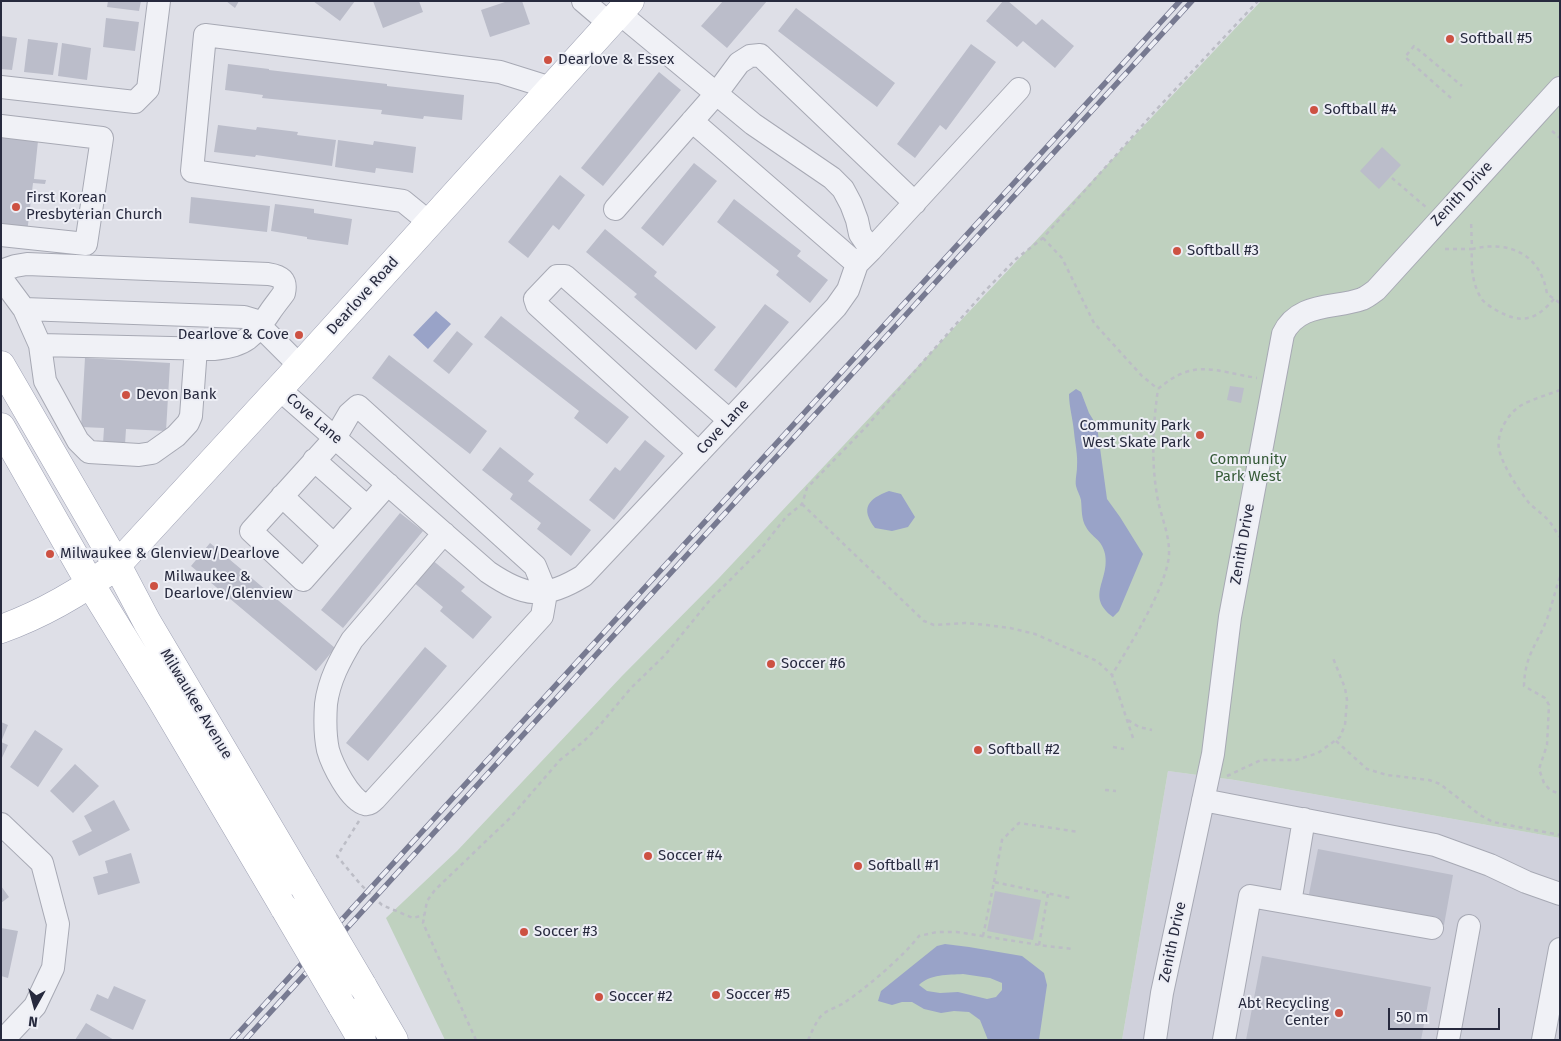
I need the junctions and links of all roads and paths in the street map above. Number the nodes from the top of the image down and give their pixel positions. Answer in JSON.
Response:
{"nodes":[{"id":1,"x":159,"y":1,"type":"edge"},
{"id":2,"x":583,"y":1,"type":"edge"},
{"id":3,"x":1258,"y":1,"type":"edge"},
{"id":4,"x":620,"y":13,"type":"edge"},
{"id":5,"x":1462,"y":86,"type":"dead end"},
{"id":6,"x":1,"y":87,"type":"edge"},
{"id":7,"x":551,"y":88,"type":"junction"},
{"id":8,"x":1560,"y":88,"type":"edge"},
{"id":9,"x":1019,"y":89,"type":"dead end"},
{"id":10,"x":716,"y":94,"type":"junction"},
{"id":11,"x":1452,"y":98,"type":"dead end"},
{"id":12,"x":692,"y":121,"type":"junction"},
{"id":13,"x":1,"y":126,"type":"edge"},
{"id":14,"x":1552,"y":131,"type":"dead end"},
{"id":15,"x":1560,"y":138,"type":"edge"},
{"id":16,"x":1392,"y":178,"type":"dead end"},
{"id":17,"x":915,"y":202,"type":"junction"},
{"id":18,"x":1428,"y":208,"type":"dead end"},
{"id":19,"x":616,"y":209,"type":"dead end"},
{"id":20,"x":1471,"y":220,"type":"dead end"},
{"id":21,"x":430,"y":222,"type":"junction"},
{"id":22,"x":1,"y":235,"type":"edge"},
{"id":23,"x":1043,"y":238,"type":"junction"},
{"id":24,"x":1445,"y":249,"type":"dead end"},
{"id":25,"x":1472,"y":249,"type":"junction"},
{"id":26,"x":864,"y":257,"type":"junction"},
{"id":27,"x":1,"y":271,"type":"edge"},
{"id":28,"x":1,"y":278,"type":"edge"},
{"id":29,"x":1554,"y":299,"type":"junction"},
{"id":30,"x":1560,"y":303,"type":"edge"},
{"id":31,"x":24,"y":309,"type":"junction"},
{"id":32,"x":260,"y":326,"type":"junction"},
{"id":33,"x":40,"y":345,"type":"junction"},
{"id":34,"x":196,"y":348,"type":"junction"},
{"id":35,"x":1,"y":365,"type":"edge"},
{"id":36,"x":300,"y":366,"type":"junction"},
{"id":37,"x":1273,"y":380,"type":"junction"},
{"id":38,"x":279,"y":389,"type":"junction"},
{"id":39,"x":1158,"y":389,"type":"junction"},
{"id":40,"x":1560,"y":390,"type":"edge"},
{"id":41,"x":729,"y":420,"type":"junction"},
{"id":42,"x":1,"y":427,"type":"edge"},
{"id":43,"x":335,"y":438,"type":"junction"},
{"id":44,"x":699,"y":453,"type":"junction"},
{"id":45,"x":314,"y":460,"type":"junction"},
{"id":46,"x":388,"y":484,"type":"junction"},
{"id":47,"x":282,"y":496,"type":"junction"},
{"id":48,"x":802,"y":504,"type":"junction"},
{"id":49,"x":367,"y":507,"type":"junction"},
{"id":50,"x":444,"y":533,"type":"junction"},
{"id":51,"x":1560,"y":537,"type":"edge"},
{"id":52,"x":334,"y":545,"type":"junction"},
{"id":53,"x":117,"y":565,"type":"junction"},
{"id":54,"x":1560,"y":577,"type":"edge"},
{"id":55,"x":90,"y":585,"type":"junction"},
{"id":56,"x":546,"y":592,"type":"junction"},
{"id":57,"x":1,"y":629,"type":"edge"},
{"id":58,"x":1334,"y":658,"type":"dead end"},
{"id":59,"x":1112,"y":675,"type":"junction"},
{"id":60,"x":1127,"y":720,"type":"junction"},
{"id":61,"x":1152,"y":730,"type":"dead end"},
{"id":62,"x":1133,"y":738,"type":"dead end"},
{"id":63,"x":1336,"y":741,"type":"junction"},
{"id":64,"x":1113,"y":747,"type":"dead end"},
{"id":65,"x":1124,"y":749,"type":"dead end"},
{"id":66,"x":1208,"y":778,"type":"junction"},
{"id":67,"x":1105,"y":790,"type":"dead end"},
{"id":68,"x":1116,"y":791,"type":"dead end"},
{"id":69,"x":1560,"y":794,"type":"edge"},
{"id":70,"x":1203,"y":800,"type":"junction"},
{"id":71,"x":370,"y":804,"type":"junction"},
{"id":72,"x":1304,"y":819,"type":"junction"},
{"id":73,"x":1,"y":824,"type":"edge"},
{"id":74,"x":1079,"y":832,"type":"dead end"},
{"id":75,"x":1560,"y":835,"type":"edge"},
{"id":76,"x":994,"y":882,"type":"junction"},
{"id":77,"x":1048,"y":894,"type":"junction"},
{"id":78,"x":1560,"y":894,"type":"edge"},
{"id":79,"x":1070,"y":898,"type":"dead end"},
{"id":80,"x":1290,"y":903,"type":"junction"},
{"id":81,"x":424,"y":915,"type":"junction"},
{"id":82,"x":1469,"y":926,"type":"dead end"},
{"id":83,"x":1432,"y":928,"type":"dead end"},
{"id":84,"x":983,"y":936,"type":"junction"},
{"id":85,"x":1039,"y":945,"type":"junction"},
{"id":86,"x":1073,"y":949,"type":"dead end"},
{"id":87,"x":1560,"y":949,"type":"edge"},
{"id":88,"x":3,"y":1040,"type":"edge"},
{"id":89,"x":362,"y":1040,"type":"edge"},
{"id":90,"x":394,"y":1040,"type":"edge"},
{"id":91,"x":476,"y":1040,"type":"edge"},
{"id":92,"x":808,"y":1040,"type":"edge"},
{"id":93,"x":1155,"y":1040,"type":"edge"},
{"id":94,"x":1224,"y":1040,"type":"edge"},
{"id":95,"x":1448,"y":1040,"type":"edge"},
{"id":96,"x":1543,"y":1040,"type":"edge"}],
"edges":[{"from":1,"to":6,"type":"street"},
{"from":2,"to":4,"type":"street"},
{"from":3,"to":23,"type":"path"},
{"from":4,"to":7,"type":"main road","name":"Dearlove Road"},
{"from":4,"to":10,"type":"street"},
{"from":5,"to":11,"type":"path"},
{"from":7,"to":21,"type":"main road","name":"Dearlove Road"},
{"from":7,"to":21,"type":"street"},
{"from":8,"to":37,"type":"street","name":"Zenith Drive"},
{"from":9,"to":17,"type":"street"},
{"from":10,"to":12,"type":"street"},
{"from":10,"to":17,"type":"street"},
{"from":10,"to":26,"type":"street"},
{"from":12,"to":19,"type":"street"},
{"from":12,"to":26,"type":"street"},
{"from":13,"to":22,"type":"street"},
{"from":14,"to":15,"type":"path"},
{"from":16,"to":18,"type":"path"},
{"from":17,"to":26,"type":"street"},
{"from":20,"to":25,"type":"path"},
{"from":21,"to":36,"type":"main road","name":"Dearlove Road"},
{"from":23,"to":39,"type":"path"},
{"from":23,"to":48,"type":"path"},
{"from":24,"to":25,"type":"path"},
{"from":25,"to":29,"type":"path"},
{"from":25,"to":29,"type":"path"},
{"from":26,"to":41,"type":"street","name":"Cove Lane"},
{"from":27,"to":32,"type":"street"},
{"from":28,"to":31,"type":"street"},
{"from":29,"to":30,"type":"path"},
{"from":31,"to":32,"type":"street"},
{"from":31,"to":33,"type":"street"},
{"from":32,"to":34,"type":"street"},
{"from":32,"to":36,"type":"street"},
{"from":33,"to":34,"type":"street"},
{"from":33,"to":34,"type":"street"},
{"from":35,"to":53,"type":"main road","name":"Milwaukee Avenue"},
{"from":36,"to":38,"type":"main road","name":"Dearlove Road"},
{"from":37,"to":39,"type":"path"},
{"from":37,"to":66,"type":"street","name":"Zenith Drive"},
{"from":38,"to":43,"type":"street","name":"Cove Lane"},
{"from":38,"to":53,"type":"main road","name":"Dearlove Road"},
{"from":39,"to":59,"type":"path"},
{"from":40,"to":51,"type":"path"},
{"from":41,"to":44,"type":"street","name":"Cove Lane"},
{"from":41,"to":44,"type":"street"},
{"from":42,"to":55,"type":"main road","name":"Milwaukee Avenue"},
{"from":43,"to":45,"type":"street"},
{"from":43,"to":46,"type":"street","name":"Cove Lane"},
{"from":43,"to":56,"type":"street"},
{"from":44,"to":56,"type":"street","name":"Cove Lane"},
{"from":45,"to":47,"type":"street"},
{"from":45,"to":49,"type":"street"},
{"from":46,"to":49,"type":"street"},
{"from":46,"to":50,"type":"street","name":"Cove Lane"},
{"from":47,"to":52,"type":"street"},
{"from":47,"to":52,"type":"street"},
{"from":48,"to":59,"type":"path"},
{"from":48,"to":81,"type":"path"},
{"from":49,"to":52,"type":"street"},
{"from":50,"to":56,"type":"street","name":"Cove Lane"},
{"from":50,"to":71,"type":"street"},
{"from":53,"to":55,"type":"main road","name":"Dearlove Road"},
{"from":53,"to":90,"type":"main road","name":"Milwaukee Avenue","bridge":true},
{"from":54,"to":69,"type":"path"},
{"from":55,"to":57,"type":"main road","name":"Dearlove Road"},
{"from":55,"to":89,"type":"main road","name":"Milwaukee Avenue","bridge":true},
{"from":56,"to":71,"type":"street"},
{"from":58,"to":63,"type":"path"},
{"from":59,"to":60,"type":"path"},
{"from":60,"to":61,"type":"path"},
{"from":60,"to":62,"type":"path"},
{"from":63,"to":66,"type":"path"},
{"from":63,"to":75,"type":"path"},
{"from":64,"to":65,"type":"path"},
{"from":66,"to":70,"type":"street","name":"Zenith Drive"},
{"from":67,"to":68,"type":"path"},
{"from":70,"to":72,"type":"street"},
{"from":70,"to":93,"type":"street","name":"Zenith Drive"},
{"from":71,"to":81,"type":"path"},
{"from":72,"to":78,"type":"street"},
{"from":72,"to":80,"type":"street"},
{"from":73,"to":88,"type":"street"},
{"from":74,"to":76,"type":"path"},
{"from":76,"to":77,"type":"path"},
{"from":76,"to":84,"type":"path"},
{"from":77,"to":79,"type":"path"},
{"from":77,"to":85,"type":"path"},
{"from":80,"to":83,"type":"street"},
{"from":80,"to":94,"type":"street"},
{"from":81,"to":91,"type":"path"},
{"from":82,"to":95,"type":"street"},
{"from":84,"to":85,"type":"path"},
{"from":84,"to":92,"type":"path"},
{"from":85,"to":86,"type":"path"},
{"from":87,"to":96,"type":"street"}]}
